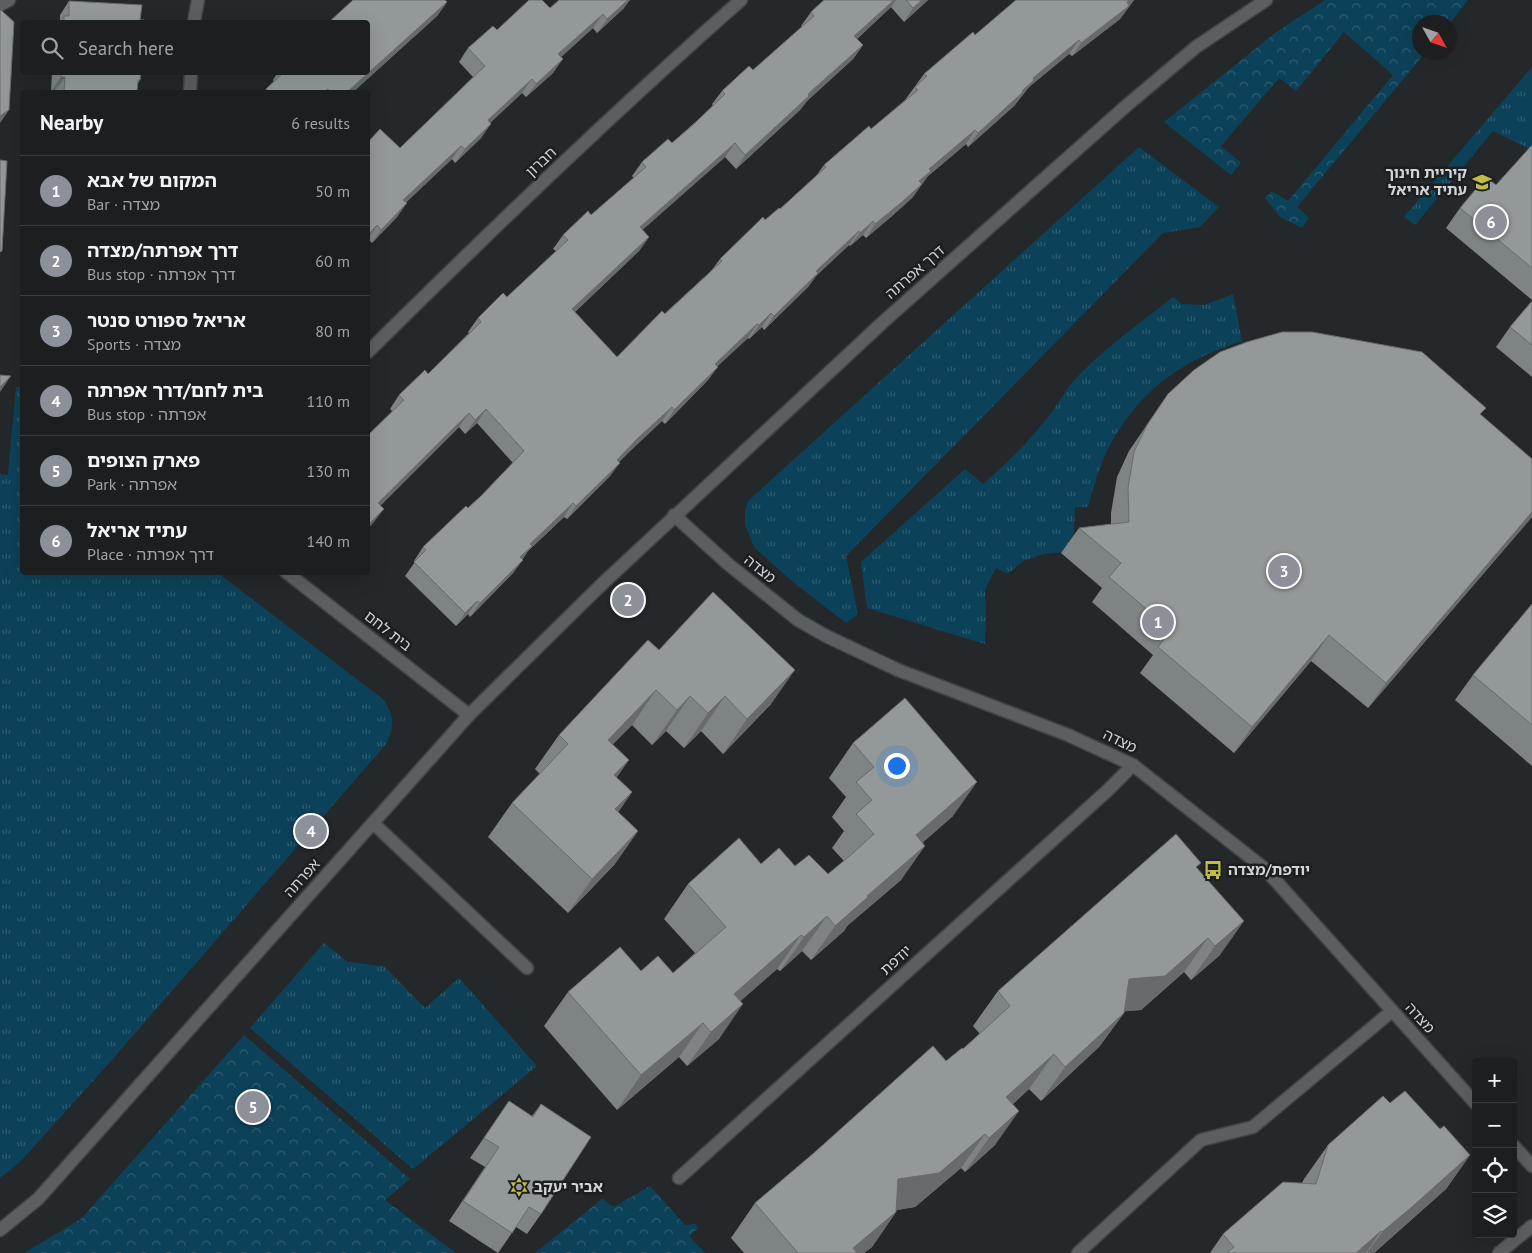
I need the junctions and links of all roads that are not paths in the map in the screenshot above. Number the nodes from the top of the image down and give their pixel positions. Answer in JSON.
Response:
{"nodes":[{"id":1,"x":9,"y":0,"type":"edge"},
{"id":2,"x":198,"y":0,"type":"edge"},
{"id":3,"x":741,"y":0,"type":"edge"},
{"id":4,"x":1266,"y":0,"type":"edge"},
{"id":5,"x":0,"y":5,"type":"edge"},
{"id":6,"x":194,"y":20,"type":"edge"},
{"id":7,"x":191,"y":75,"type":"edge"},
{"id":8,"x":190,"y":90,"type":"edge"},
{"id":9,"x":370,"y":350,"type":"edge"},
{"id":10,"x":674,"y":515,"type":"junction"},
{"id":11,"x":290,"y":575,"type":"edge"},
{"id":12,"x":600,"y":586,"type":"joint"},
{"id":13,"x":469,"y":715,"type":"junction"},
{"id":14,"x":1133,"y":765,"type":"junction"},
{"id":15,"x":373,"y":823,"type":"junction"},
{"id":16,"x":527,"y":968,"type":"dead end"},
{"id":17,"x":1392,"y":1011,"type":"junction"},
{"id":18,"x":1475,"y":1103,"type":"edge"},
{"id":19,"x":1516,"y":1148,"type":"edge"},
{"id":20,"x":1532,"y":1166,"type":"edge"},
{"id":21,"x":680,"y":1178,"type":"dead end"},
{"id":22,"x":1532,"y":1226,"type":"edge"},
{"id":23,"x":0,"y":1230,"type":"edge"},
{"id":24,"x":1078,"y":1253,"type":"edge"},
{"id":25,"x":1499,"y":1253,"type":"edge"}],
"edges":[{"from":1,"to":5,"type":"street"},
{"from":2,"to":6,"type":"street"},
{"from":3,"to":9,"type":"street","name":"חברון"},
{"from":4,"to":10,"type":"street","name":"דרך אפרתה"},
{"from":7,"to":8,"type":"street"},
{"from":10,"to":12,"type":"street","name":"דרך אפרתה"},
{"from":10,"to":14,"type":"street","name":"מצדה"},
{"from":11,"to":13,"type":"street","name":"בית לחם"},
{"from":12,"to":13,"type":"street","name":"אפרתה"},
{"from":13,"to":15,"type":"street","name":"אפרתה"},
{"from":14,"to":17,"type":"street","name":"מצדה"},
{"from":14,"to":21,"type":"street","name":"יודפת"},
{"from":15,"to":16,"type":"street"},
{"from":15,"to":23,"type":"street","name":"אפרתה"},
{"from":17,"to":18,"type":"street","name":"מצדה"},
{"from":17,"to":24,"type":"street"},
{"from":19,"to":20,"type":"street"},
{"from":22,"to":25,"type":"street"}]}
